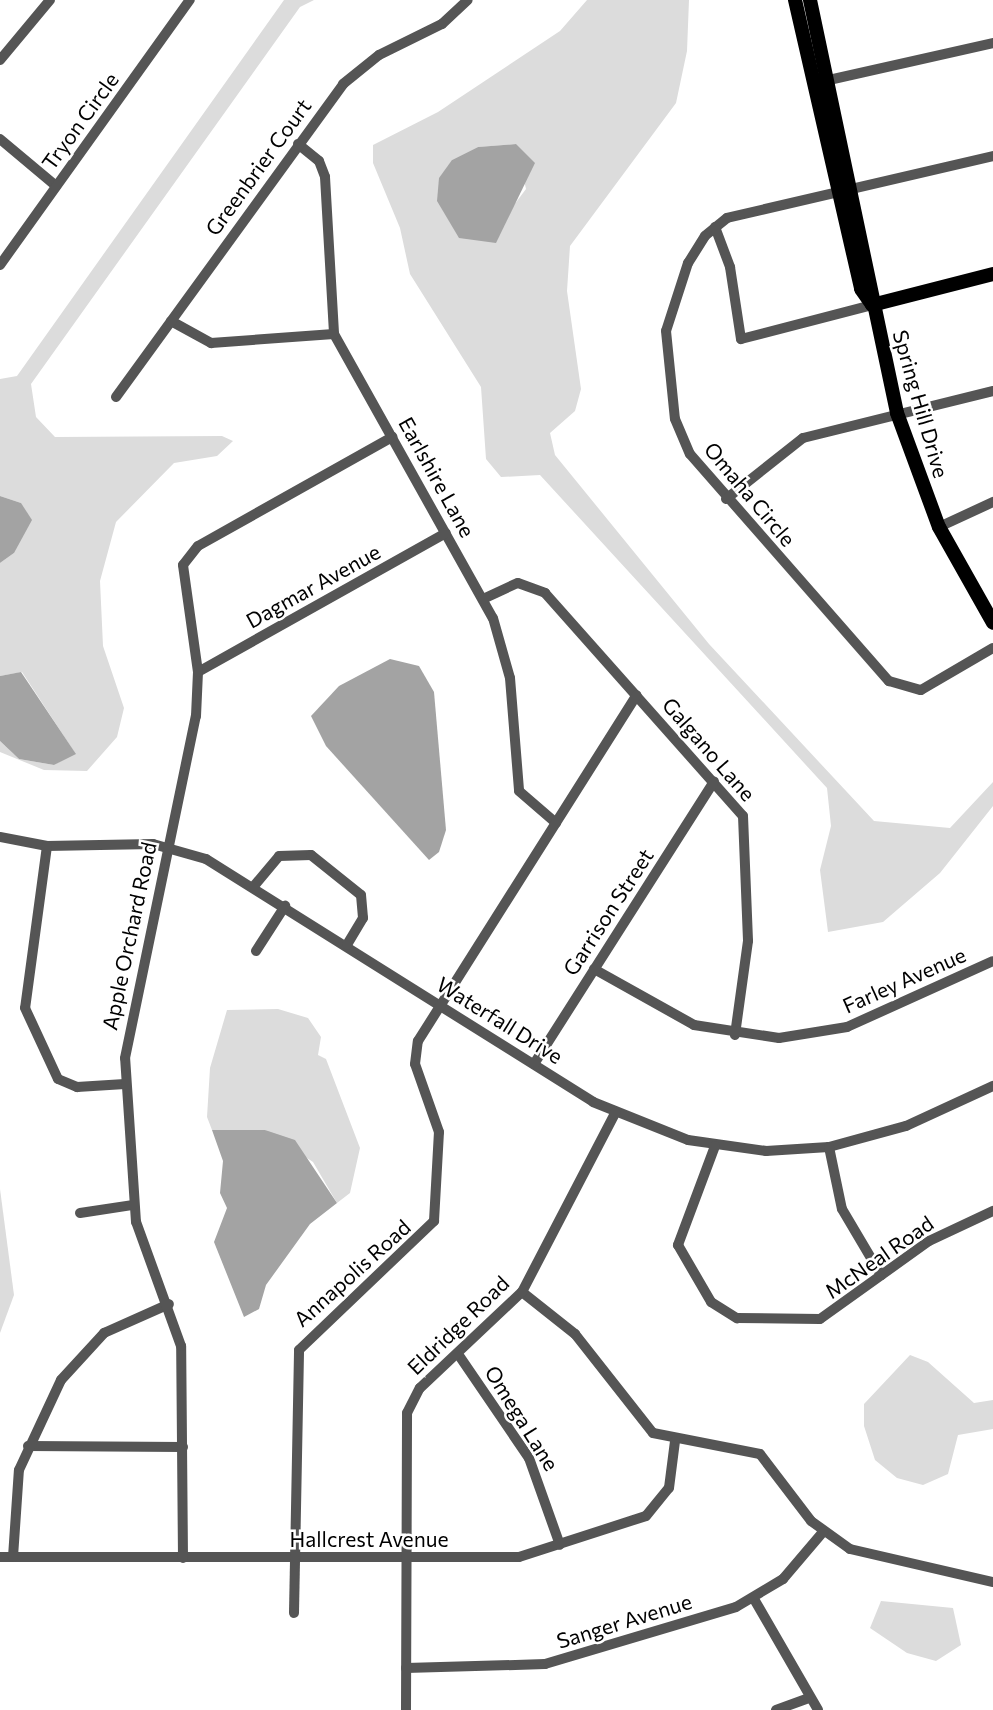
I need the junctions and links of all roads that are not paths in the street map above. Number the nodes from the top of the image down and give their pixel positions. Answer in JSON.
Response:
{"nodes":[{"id":1,"x":50,"y":0,"type":"edge"},
{"id":2,"x":190,"y":0,"type":"edge"},
{"id":3,"x":468,"y":0,"type":"edge"},
{"id":4,"x":795,"y":0,"type":"edge"},
{"id":5,"x":810,"y":0,"type":"edge"},
{"id":6,"x":993,"y":43,"type":"edge"},
{"id":7,"x":0,"y":60,"type":"edge"},
{"id":8,"x":821,"y":82,"type":"junction"},
{"id":9,"x":0,"y":139,"type":"edge"},
{"id":10,"x":298,"y":144,"type":"junction"},
{"id":11,"x":993,"y":156,"type":"edge"},
{"id":12,"x":56,"y":186,"type":"junction"},
{"id":13,"x":846,"y":190,"type":"junction"},
{"id":14,"x":715,"y":227,"type":"junction"},
{"id":15,"x":0,"y":265,"type":"edge"},
{"id":16,"x":993,"y":274,"type":"edge"},
{"id":17,"x":872,"y":305,"type":"junction"},
{"id":18,"x":171,"y":321,"type":"junction"},
{"id":19,"x":334,"y":334,"type":"junction"},
{"id":20,"x":993,"y":391,"type":"edge"},
{"id":21,"x":116,"y":397,"type":"dead end"},
{"id":22,"x":897,"y":413,"type":"junction"},
{"id":23,"x":392,"y":437,"type":"junction"},
{"id":24,"x":726,"y":499,"type":"junction"},
{"id":25,"x":993,"y":502,"type":"edge"},
{"id":26,"x":939,"y":527,"type":"junction"},
{"id":27,"x":446,"y":533,"type":"junction"},
{"id":28,"x":483,"y":599,"type":"junction"},
{"id":29,"x":993,"y":623,"type":"edge"},
{"id":30,"x":993,"y":648,"type":"edge"},
{"id":31,"x":198,"y":672,"type":"junction"},
{"id":32,"x":637,"y":695,"type":"junction"},
{"id":33,"x":714,"y":781,"type":"junction"},
{"id":34,"x":556,"y":823,"type":"junction"},
{"id":35,"x":0,"y":838,"type":"edge"},
{"id":36,"x":47,"y":846,"type":"junction"},
{"id":37,"x":168,"y":847,"type":"junction"},
{"id":38,"x":254,"y":886,"type":"junction"},
{"id":39,"x":285,"y":906,"type":"junction"},
{"id":40,"x":347,"y":945,"type":"junction"},
{"id":41,"x":256,"y":951,"type":"dead end"},
{"id":42,"x":993,"y":961,"type":"edge"},
{"id":43,"x":594,"y":970,"type":"junction"},
{"id":44,"x":440,"y":1005,"type":"junction"},
{"id":45,"x":735,"y":1035,"type":"junction"},
{"id":46,"x":534,"y":1064,"type":"junction"},
{"id":47,"x":125,"y":1084,"type":"junction"},
{"id":48,"x":993,"y":1086,"type":"edge"},
{"id":49,"x":615,"y":1113,"type":"junction"},
{"id":50,"x":715,"y":1146,"type":"junction"},
{"id":51,"x":830,"y":1147,"type":"junction"},
{"id":52,"x":133,"y":1205,"type":"junction"},
{"id":53,"x":993,"y":1211,"type":"edge"},
{"id":54,"x":80,"y":1213,"type":"dead end"},
{"id":55,"x":881,"y":1275,"type":"junction"},
{"id":56,"x":522,"y":1292,"type":"junction"},
{"id":57,"x":169,"y":1304,"type":"junction"},
{"id":58,"x":458,"y":1354,"type":"junction"},
{"id":59,"x":675,"y":1441,"type":"junction"},
{"id":60,"x":28,"y":1446,"type":"junction"},
{"id":61,"x":183,"y":1447,"type":"junction"},
{"id":62,"x":823,"y":1532,"type":"junction"},
{"id":63,"x":561,"y":1545,"type":"junction"},
{"id":64,"x":0,"y":1557,"type":"edge"},
{"id":65,"x":13,"y":1557,"type":"junction"},
{"id":66,"x":183,"y":1558,"type":"junction"},
{"id":67,"x":294,"y":1558,"type":"junction"},
{"id":68,"x":406,"y":1558,"type":"junction"},
{"id":69,"x":993,"y":1582,"type":"edge"},
{"id":70,"x":754,"y":1599,"type":"junction"},
{"id":71,"x":294,"y":1613,"type":"dead end"},
{"id":72,"x":406,"y":1668,"type":"junction"},
{"id":73,"x":809,"y":1698,"type":"junction"},
{"id":74,"x":406,"y":1710,"type":"edge"},
{"id":75,"x":776,"y":1710,"type":"edge"},
{"id":76,"x":818,"y":1710,"type":"edge"}],
"edges":[{"from":1,"to":7,"type":"street"},
{"from":2,"to":12,"type":"street","name":"Tryon Circle"},
{"from":3,"to":10,"type":"street","name":"Greenbrier Court"},
{"from":4,"to":8,"type":"main road","name":"Spring Hill Drive"},
{"from":5,"to":8,"type":"main road","name":"Spring Hill Drive"},
{"from":6,"to":8,"type":"street"},
{"from":8,"to":13,"type":"main road","name":"Spring Hill Drive"},
{"from":9,"to":12,"type":"street"},
{"from":10,"to":18,"type":"street","name":"Greenbrier Court"},
{"from":10,"to":19,"type":"street","name":"Earlshire Lane"},
{"from":11,"to":13,"type":"street"},
{"from":12,"to":15,"type":"street","name":"Tryon Circle"},
{"from":13,"to":14,"type":"street"},
{"from":13,"to":17,"type":"main road","name":"Spring Hill Drive"},
{"from":14,"to":17,"type":"street"},
{"from":14,"to":24,"type":"street","name":"Omaha Circle"},
{"from":16,"to":17,"type":"main road"},
{"from":17,"to":22,"type":"main road","name":"Spring Hill Drive"},
{"from":18,"to":19,"type":"street"},
{"from":18,"to":21,"type":"street","name":"Greenbrier Court"},
{"from":19,"to":23,"type":"street","name":"Earlshire Lane"},
{"from":20,"to":22,"type":"street"},
{"from":22,"to":24,"type":"street"},
{"from":22,"to":26,"type":"main road","name":"Spring Hill Drive"},
{"from":23,"to":27,"type":"street","name":"Earlshire Lane"},
{"from":23,"to":31,"type":"street","name":"Apple Orchard Road"},
{"from":24,"to":30,"type":"street","name":"Omaha Circle"},
{"from":25,"to":26,"type":"street"},
{"from":26,"to":29,"type":"main road","name":"Spring Hill Drive"},
{"from":27,"to":28,"type":"street","name":"Earlshire Lane"},
{"from":27,"to":31,"type":"street","name":"Dagmar Avenue"},
{"from":28,"to":32,"type":"street","name":"Galgano Lane"},
{"from":28,"to":34,"type":"street","name":"Earlshire Lane"},
{"from":31,"to":37,"type":"street","name":"Apple Orchard Road"},
{"from":32,"to":33,"type":"street","name":"Galgano Lane"},
{"from":32,"to":34,"type":"street","name":"Annapolis Road"},
{"from":33,"to":43,"type":"street","name":"Garrison Street"},
{"from":33,"to":45,"type":"street","name":"Galgano Lane"},
{"from":34,"to":44,"type":"street","name":"Annapolis Road"},
{"from":35,"to":36,"type":"street","name":"Waterfall Drive"},
{"from":36,"to":37,"type":"street","name":"Waterfall Drive"},
{"from":36,"to":47,"type":"street"},
{"from":37,"to":38,"type":"street","name":"Waterfall Drive"},
{"from":37,"to":47,"type":"street","name":"Apple Orchard Road"},
{"from":38,"to":39,"type":"street","name":"Waterfall Drive"},
{"from":38,"to":40,"type":"street"},
{"from":39,"to":40,"type":"street","name":"Waterfall Drive"},
{"from":39,"to":41,"type":"street"},
{"from":40,"to":44,"type":"street","name":"Waterfall Drive"},
{"from":42,"to":45,"type":"street","name":"Farley Avenue"},
{"from":43,"to":45,"type":"street","name":"Farley Avenue"},
{"from":43,"to":46,"type":"street","name":"Garrison Street"},
{"from":44,"to":46,"type":"street","name":"Waterfall Drive"},
{"from":44,"to":67,"type":"street","name":"Annapolis Road"},
{"from":46,"to":49,"type":"street","name":"Waterfall Drive"},
{"from":47,"to":52,"type":"street","name":"Apple Orchard Road"},
{"from":48,"to":51,"type":"street","name":"Waterfall Drive"},
{"from":49,"to":50,"type":"street","name":"Waterfall Drive"},
{"from":49,"to":56,"type":"street","name":"Eldridge Road"},
{"from":50,"to":51,"type":"street","name":"Waterfall Drive"},
{"from":50,"to":55,"type":"street","name":"McNeal Road"},
{"from":51,"to":55,"type":"street"},
{"from":52,"to":54,"type":"street"},
{"from":52,"to":57,"type":"street","name":"Apple Orchard Road"},
{"from":53,"to":55,"type":"street","name":"McNeal Road"},
{"from":56,"to":58,"type":"street","name":"Eldridge Road"},
{"from":56,"to":59,"type":"street"},
{"from":57,"to":60,"type":"street"},
{"from":57,"to":61,"type":"street","name":"Apple Orchard Road"},
{"from":58,"to":63,"type":"street","name":"Omega Lane"},
{"from":58,"to":68,"type":"street","name":"Eldridge Road"},
{"from":59,"to":62,"type":"street"},
{"from":59,"to":63,"type":"street","name":"Hallcrest Avenue"},
{"from":60,"to":61,"type":"street"},
{"from":60,"to":65,"type":"street"},
{"from":61,"to":66,"type":"street","name":"Apple Orchard Road"},
{"from":62,"to":69,"type":"street"},
{"from":62,"to":70,"type":"street","name":"Sanger Avenue"},
{"from":63,"to":68,"type":"street","name":"Hallcrest Avenue"},
{"from":64,"to":65,"type":"street","name":"Hallcrest Avenue"},
{"from":65,"to":66,"type":"street","name":"Hallcrest Avenue"},
{"from":66,"to":67,"type":"street","name":"Hallcrest Avenue"},
{"from":67,"to":68,"type":"street","name":"Hallcrest Avenue"},
{"from":67,"to":71,"type":"street","name":"Annapolis Road"},
{"from":68,"to":72,"type":"street","name":"Eldridge Road"},
{"from":70,"to":72,"type":"street","name":"Sanger Avenue"},
{"from":70,"to":73,"type":"street"},
{"from":72,"to":74,"type":"street","name":"Eldridge Road"},
{"from":73,"to":75,"type":"street"},
{"from":73,"to":76,"type":"street"}]}
